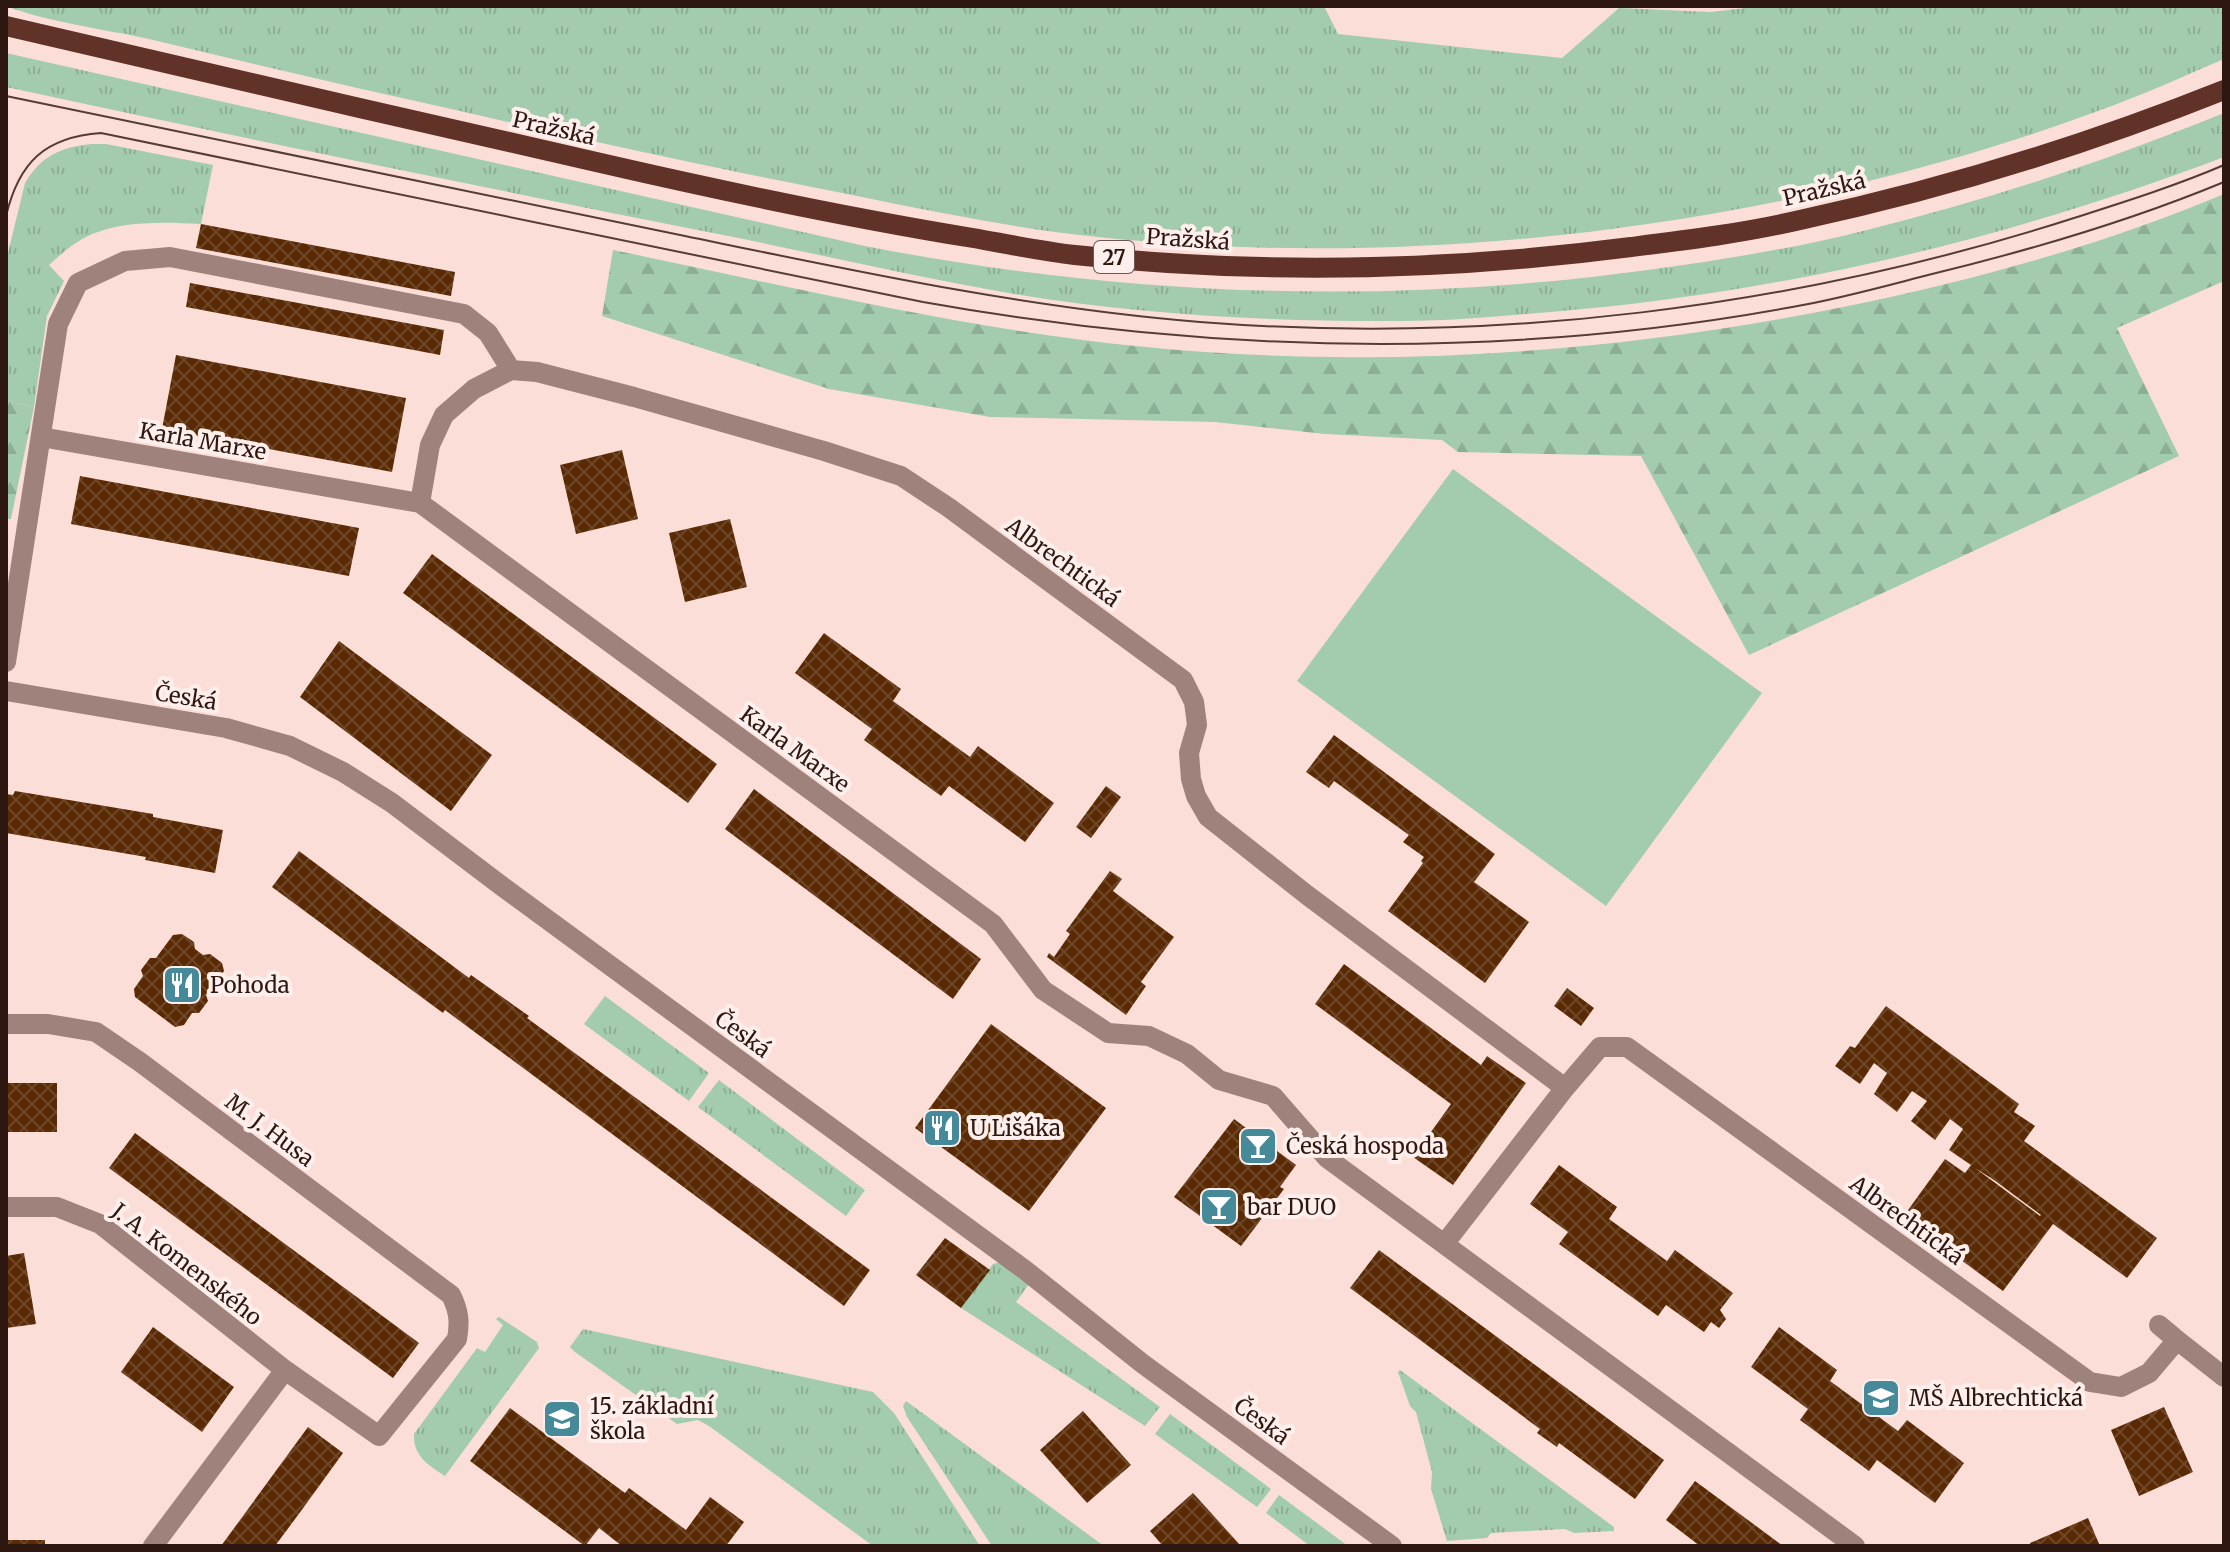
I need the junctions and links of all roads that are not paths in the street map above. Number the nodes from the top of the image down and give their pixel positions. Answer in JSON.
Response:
{"nodes":[{"id":1,"x":6,"y":26,"type":"edge"},
{"id":2,"x":2224,"y":90,"type":"edge"},
{"id":3,"x":511,"y":370,"type":"junction"},
{"id":4,"x":41,"y":437,"type":"junction"},
{"id":5,"x":420,"y":503,"type":"junction"},
{"id":6,"x":6,"y":662,"type":"edge"},
{"id":7,"x":6,"y":691,"type":"edge"},
{"id":8,"x":6,"y":1024,"type":"edge"},
{"id":9,"x":1565,"y":1088,"type":"junction"},
{"id":10,"x":6,"y":1207,"type":"edge"},
{"id":11,"x":1445,"y":1243,"type":"junction"},
{"id":12,"x":2159,"y":1325,"type":"dead end"},
{"id":13,"x":457,"y":1339,"type":"joint"},
{"id":14,"x":2177,"y":1340,"type":"junction"},
{"id":15,"x":285,"y":1370,"type":"junction"},
{"id":16,"x":2224,"y":1377,"type":"edge"},
{"id":17,"x":153,"y":1546,"type":"edge"},
{"id":18,"x":1392,"y":1546,"type":"edge"},
{"id":19,"x":1855,"y":1546,"type":"edge"}],
"edges":[{"from":1,"to":2,"type":"main road","name":"Pražská","number":"27"},
{"from":3,"to":4,"type":"street"},
{"from":3,"to":5,"type":"street"},
{"from":3,"to":9,"type":"street","name":"Albrechtická"},
{"from":4,"to":5,"type":"street","name":"Karla Marxe"},
{"from":4,"to":6,"type":"street"},
{"from":5,"to":11,"type":"street","name":"Karla Marxe"},
{"from":7,"to":18,"type":"street","name":"Česká"},
{"from":8,"to":13,"type":"street","name":"M. J. Husa"},
{"from":9,"to":11,"type":"street","name":"Albrechtická"},
{"from":9,"to":14,"type":"street","name":"Albrechtická"},
{"from":10,"to":15,"type":"street","name":"J. A. Komenského"},
{"from":11,"to":19,"type":"street"},
{"from":12,"to":14,"type":"street"},
{"from":13,"to":15,"type":"street","name":"J. A. Komenského"},
{"from":14,"to":16,"type":"street"},
{"from":15,"to":17,"type":"street"}]}
